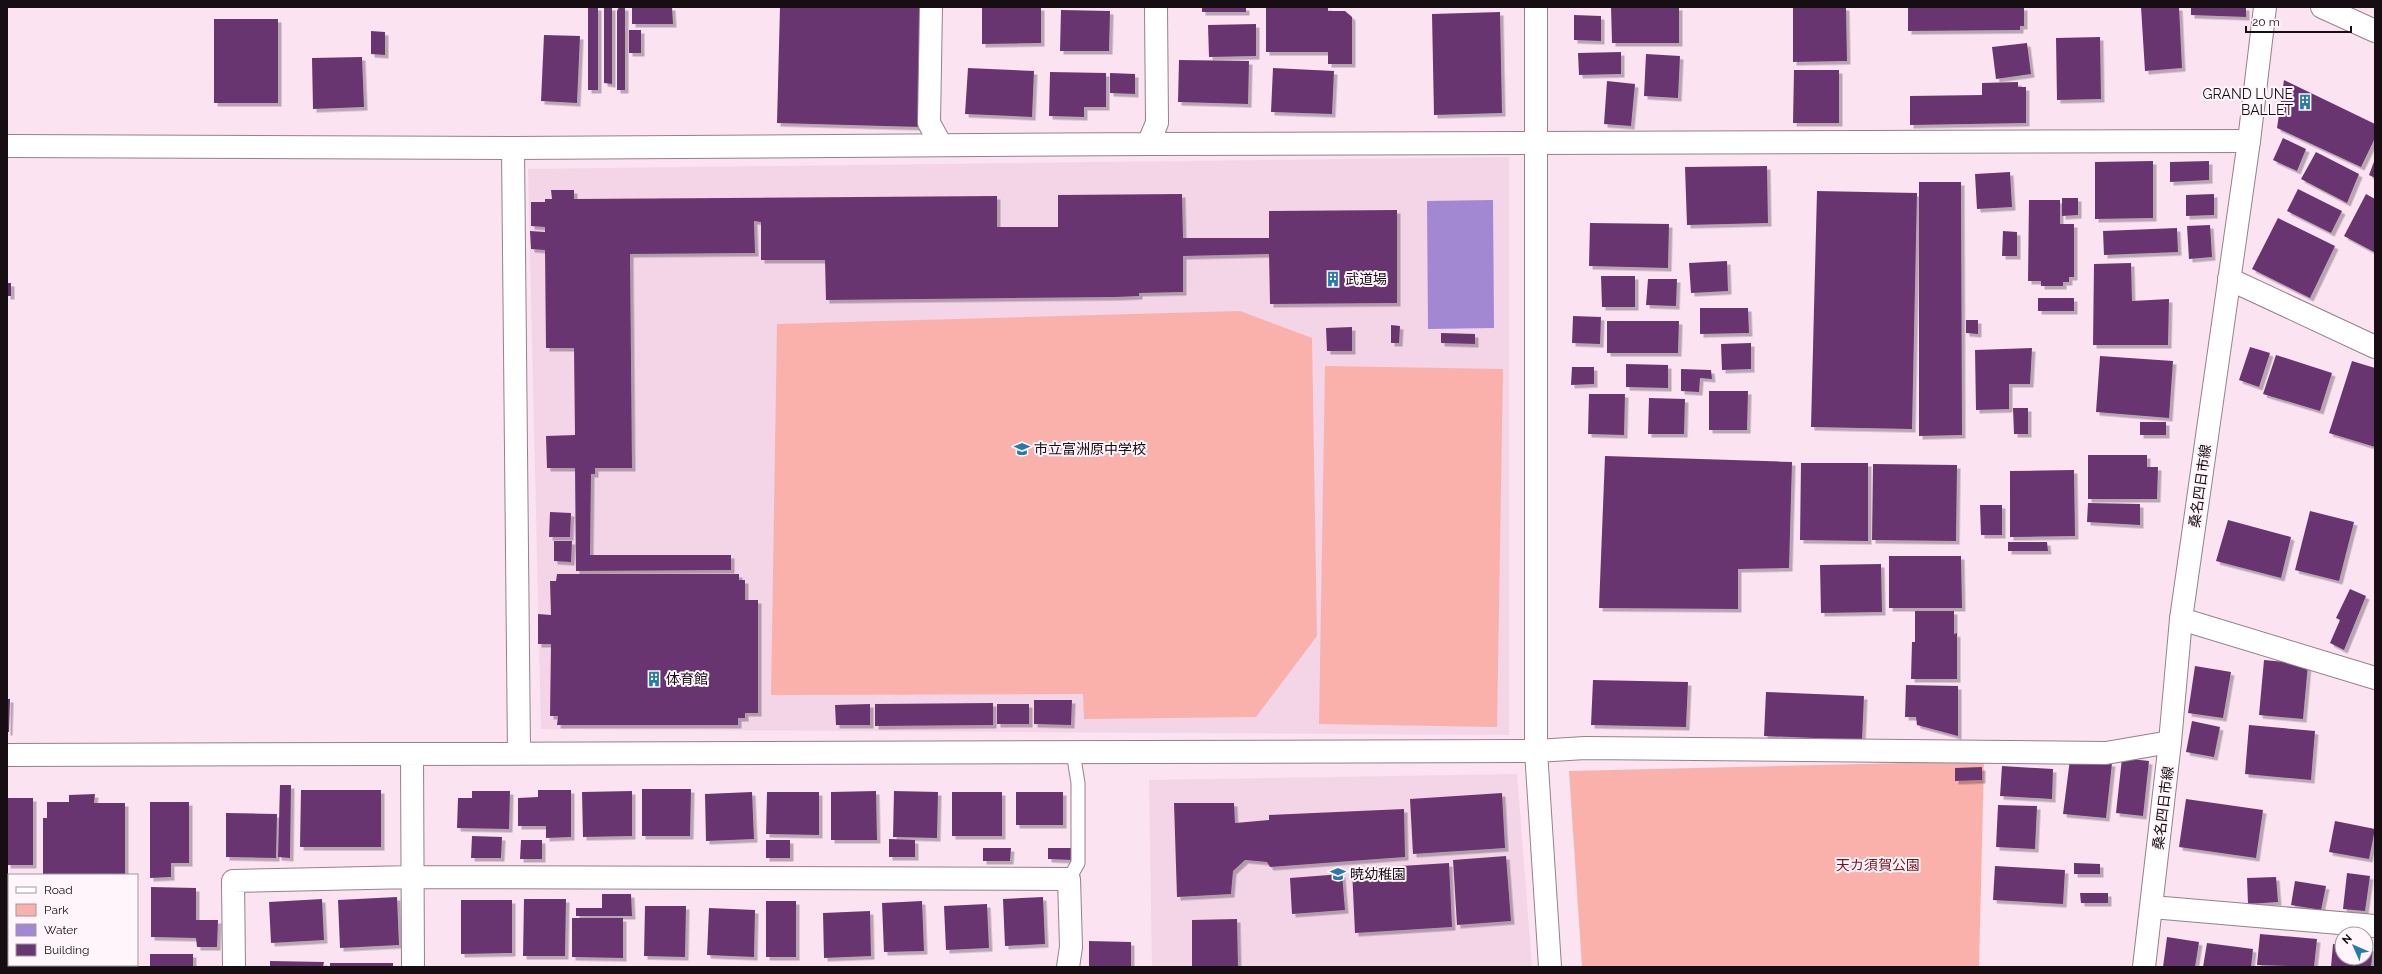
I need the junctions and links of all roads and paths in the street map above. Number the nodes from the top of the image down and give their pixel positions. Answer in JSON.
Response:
{"nodes":[{"id":1,"x":931,"y":7,"type":"edge"},
{"id":2,"x":1156,"y":7,"type":"edge"},
{"id":3,"x":1536,"y":7,"type":"edge"},
{"id":4,"x":2265,"y":7,"type":"edge"},
{"id":5,"x":2322,"y":7,"type":"edge"},
{"id":6,"x":2375,"y":31,"type":"edge"},
{"id":7,"x":2249,"y":141,"type":"junction"},
{"id":8,"x":1537,"y":143,"type":"junction"},
{"id":9,"x":1148,"y":144,"type":"junction"},
{"id":10,"x":940,"y":145,"type":"junction"},
{"id":11,"x":7,"y":146,"type":"edge"},
{"id":12,"x":512,"y":148,"type":"junction"},
{"id":13,"x":2229,"y":279,"type":"junction"},
{"id":14,"x":2375,"y":347,"type":"edge"},
{"id":15,"x":2182,"y":618,"type":"junction"},
{"id":16,"x":2375,"y":678,"type":"edge"},
{"id":17,"x":2170,"y":742,"type":"junction"},
{"id":18,"x":1536,"y":751,"type":"junction"},
{"id":19,"x":1073,"y":752,"type":"junction"},
{"id":20,"x":519,"y":753,"type":"junction"},
{"id":21,"x":412,"y":754,"type":"junction"},
{"id":22,"x":7,"y":755,"type":"edge"},
{"id":23,"x":413,"y":877,"type":"junction"},
{"id":24,"x":1069,"y":879,"type":"junction"},
{"id":25,"x":2152,"y":906,"type":"junction"},
{"id":26,"x":2375,"y":926,"type":"edge"},
{"id":27,"x":234,"y":967,"type":"edge"},
{"id":28,"x":413,"y":967,"type":"edge"},
{"id":29,"x":1068,"y":967,"type":"edge"},
{"id":30,"x":1550,"y":967,"type":"edge"},
{"id":31,"x":2144,"y":967,"type":"edge"}],
"edges":[{"from":1,"to":10,"type":"street"},
{"from":2,"to":9,"type":"street"},
{"from":3,"to":8,"type":"street"},
{"from":4,"to":7,"type":"street","name":"桑名四日市線"},
{"from":5,"to":6,"type":"street"},
{"from":7,"to":8,"type":"street"},
{"from":7,"to":13,"type":"street","name":"桑名四日市線"},
{"from":8,"to":9,"type":"street"},
{"from":8,"to":18,"type":"street"},
{"from":9,"to":10,"type":"street"},
{"from":10,"to":12,"type":"street"},
{"from":11,"to":12,"type":"street"},
{"from":12,"to":20,"type":"street"},
{"from":13,"to":14,"type":"street"},
{"from":13,"to":15,"type":"street","name":"桑名四日市線"},
{"from":15,"to":16,"type":"street"},
{"from":15,"to":17,"type":"street","name":"桑名四日市線"},
{"from":17,"to":18,"type":"street"},
{"from":17,"to":25,"type":"street","name":"桑名四日市線"},
{"from":18,"to":19,"type":"street"},
{"from":18,"to":30,"type":"street"},
{"from":19,"to":20,"type":"street"},
{"from":19,"to":24,"type":"lane"},
{"from":20,"to":21,"type":"street"},
{"from":21,"to":22,"type":"street"},
{"from":21,"to":23,"type":"street"},
{"from":23,"to":24,"type":"street"},
{"from":23,"to":27,"type":"street"},
{"from":23,"to":28,"type":"street"},
{"from":24,"to":29,"type":"street"},
{"from":25,"to":26,"type":"street"},
{"from":25,"to":31,"type":"street","name":"桑名四日市線"}]}
